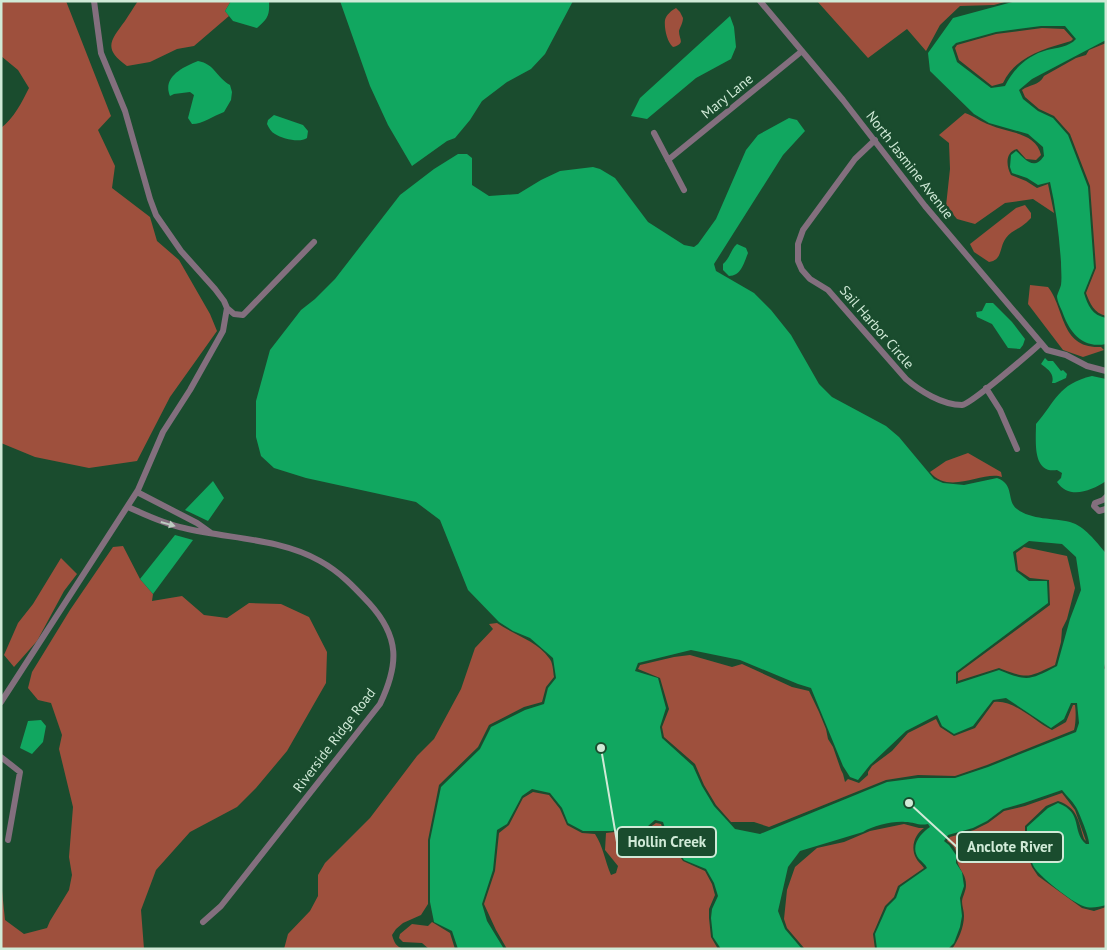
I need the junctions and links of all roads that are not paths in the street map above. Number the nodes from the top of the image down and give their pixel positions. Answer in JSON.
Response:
{"nodes":[{"id":1,"x":94,"y":1,"type":"edge"},
{"id":2,"x":760,"y":1,"type":"edge"},
{"id":3,"x":802,"y":52,"type":"junction"},
{"id":4,"x":654,"y":133,"type":"dead end"},
{"id":5,"x":875,"y":140,"type":"junction"},
{"id":6,"x":668,"y":160,"type":"junction"},
{"id":7,"x":684,"y":190,"type":"dead end"},
{"id":8,"x":314,"y":242,"type":"dead end"},
{"id":9,"x":227,"y":308,"type":"junction"},
{"id":10,"x":1041,"y":343,"type":"junction"},
{"id":11,"x":1106,"y":370,"type":"edge"},
{"id":12,"x":986,"y":388,"type":"junction"},
{"id":13,"x":1017,"y":449,"type":"dead end"},
{"id":14,"x":137,"y":492,"type":"junction"},
{"id":15,"x":1105,"y":500,"type":"edge"},
{"id":16,"x":128,"y":507,"type":"junction"},
{"id":17,"x":1106,"y":509,"type":"edge"},
{"id":18,"x":212,"y":533,"type":"junction"},
{"id":19,"x":1,"y":702,"type":"edge"},
{"id":20,"x":1,"y":757,"type":"edge"},
{"id":21,"x":8,"y":840,"type":"dead end"},
{"id":22,"x":203,"y":922,"type":"dead end"}],
"edges":[{"from":1,"to":9,"type":"street"},
{"from":2,"to":3,"type":"street","name":"North Jasmine Avenue"},
{"from":3,"to":5,"type":"street","name":"North Jasmine Avenue"},
{"from":3,"to":6,"type":"street","name":"Mary Lane"},
{"from":4,"to":6,"type":"street"},
{"from":5,"to":10,"type":"street","name":"North Jasmine Avenue"},
{"from":5,"to":12,"type":"street","name":"Sail Harbor Circle"},
{"from":6,"to":7,"type":"street"},
{"from":8,"to":9,"type":"street"},
{"from":9,"to":14,"type":"street"},
{"from":10,"to":11,"type":"street"},
{"from":10,"to":12,"type":"street","name":"Sail Harbor Circle"},
{"from":12,"to":13,"type":"street"},
{"from":14,"to":16,"type":"street"},
{"from":14,"to":18,"type":"street","name":"Riverside Ridge Road"},
{"from":15,"to":17,"type":"street"},
{"from":16,"to":18,"type":"street","name":"Riverside Ridge Road","one_way":true},
{"from":16,"to":19,"type":"street"},
{"from":18,"to":22,"type":"street","name":"Riverside Ridge Road"},
{"from":20,"to":21,"type":"street"}]}
